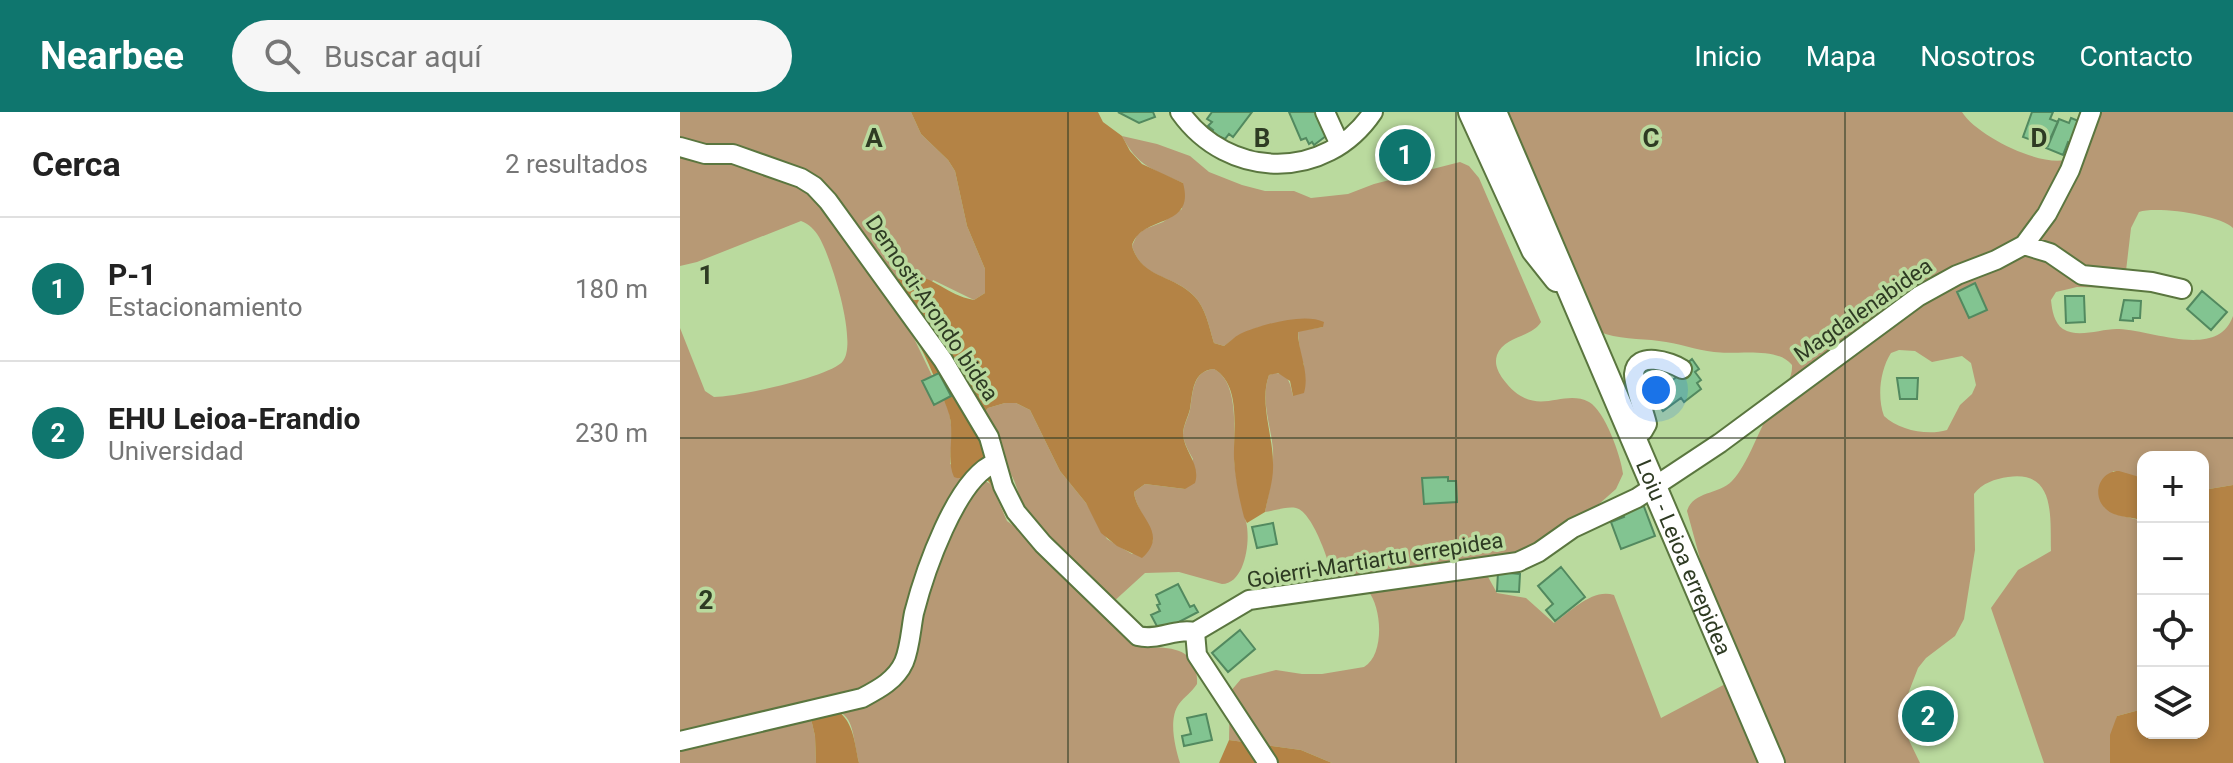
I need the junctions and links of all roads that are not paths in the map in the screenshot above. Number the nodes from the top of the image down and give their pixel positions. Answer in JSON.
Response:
{"nodes":[{"id":1,"x":1180,"y":112,"type":"edge"},
{"id":2,"x":1325,"y":112,"type":"edge"},
{"id":3,"x":1373,"y":112,"type":"edge"},
{"id":4,"x":1471,"y":112,"type":"edge"},
{"id":5,"x":1480,"y":112,"type":"edge"},
{"id":6,"x":1487,"y":112,"type":"edge"},
{"id":7,"x":1494,"y":112,"type":"edge"},
{"id":8,"x":2091,"y":112,"type":"edge"},
{"id":9,"x":1340,"y":145,"type":"junction"},
{"id":10,"x":680,"y":147,"type":"edge"},
{"id":11,"x":1534,"y":204,"type":"junction"},
{"id":12,"x":2024,"y":245,"type":"junction"},
{"id":13,"x":1557,"y":279,"type":"junction"},
{"id":14,"x":2182,"y":289,"type":"dead end"},
{"id":15,"x":1594,"y":351,"type":"junction"},
{"id":16,"x":1682,"y":369,"type":"dead end"},
{"id":17,"x":1631,"y":436,"type":"junction"},
{"id":18,"x":995,"y":463,"type":"junction"},
{"id":19,"x":1653,"y":485,"type":"junction"},
{"id":20,"x":1195,"y":632,"type":"junction"},
{"id":21,"x":680,"y":741,"type":"edge"},
{"id":22,"x":1268,"y":763,"type":"edge"},
{"id":23,"x":1772,"y":763,"type":"edge"}],
"edges":[{"from":1,"to":9,"type":"street"},
{"from":2,"to":9,"type":"street"},
{"from":3,"to":9,"type":"street"},
{"from":4,"to":13,"type":"main road"},
{"from":5,"to":13,"type":"main road","name":"Loiu - Leioa errepidea"},
{"from":6,"to":11,"type":"main road"},
{"from":7,"to":11,"type":"main road","name":"Loiu - Leioa errepidea"},
{"from":8,"to":12,"type":"street","name":"Magdalenabidea"},
{"from":10,"to":18,"type":"street","name":"Demosti-Arondo bidea"},
{"from":11,"to":15,"type":"main road","name":"Loiu - Leioa errepidea"},
{"from":12,"to":14,"type":"street"},
{"from":12,"to":19,"type":"street","name":"Magdalenabidea"},
{"from":13,"to":15,"type":"main road","name":"Loiu - Leioa errepidea"},
{"from":15,"to":17,"type":"main road","name":"Loiu - Leioa errepidea"},
{"from":16,"to":17,"type":"street"},
{"from":17,"to":19,"type":"main road","name":"Loiu - Leioa errepidea"},
{"from":18,"to":20,"type":"street","name":"Demosti-Arondo bidea"},
{"from":18,"to":21,"type":"street"},
{"from":19,"to":20,"type":"street","name":"Goierri-Martiartu errepidea"},
{"from":19,"to":23,"type":"main road","name":"Loiu - Leioa errepidea"},
{"from":20,"to":22,"type":"street"}]}
